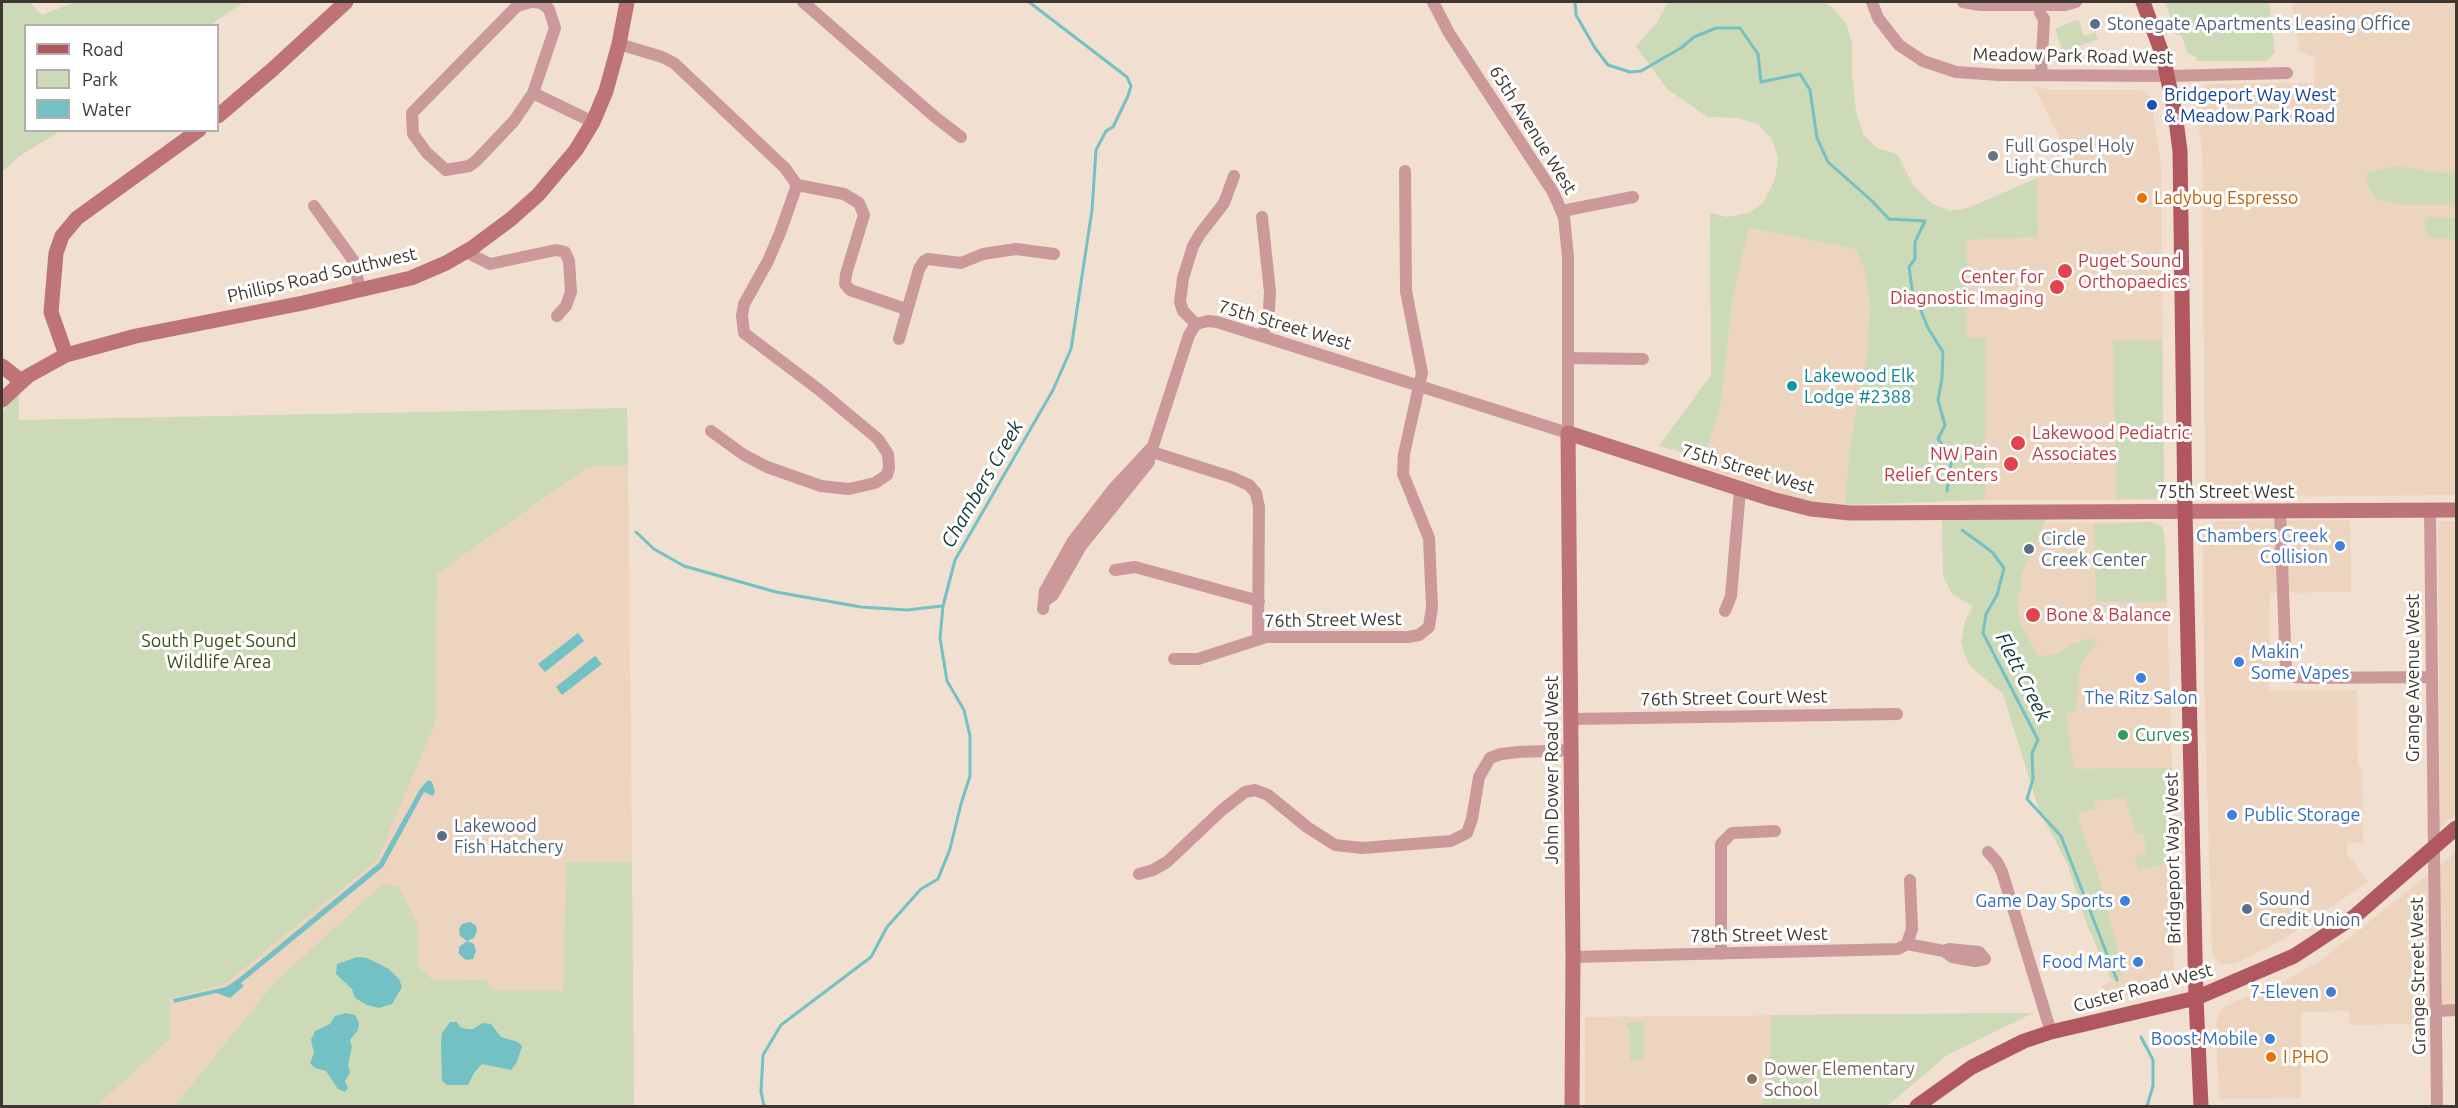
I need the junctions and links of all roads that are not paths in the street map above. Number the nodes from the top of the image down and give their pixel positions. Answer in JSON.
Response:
{"nodes":[{"id":1,"x":346,"y":2,"type":"edge"},
{"id":2,"x":532,"y":2,"type":"edge"},
{"id":3,"x":627,"y":2,"type":"edge"},
{"id":4,"x":803,"y":2,"type":"edge"},
{"id":5,"x":1433,"y":2,"type":"edge"},
{"id":6,"x":1872,"y":2,"type":"edge"},
{"id":7,"x":1963,"y":2,"type":"edge"},
{"id":8,"x":2076,"y":2,"type":"edge"},
{"id":9,"x":2143,"y":2,"type":"edge"},
{"id":10,"x":2039,"y":9,"type":"junction"},
{"id":11,"x":619,"y":44,"type":"junction"},
{"id":12,"x":2287,"y":73,"type":"dead end"},
{"id":13,"x":2041,"y":74,"type":"junction"},
{"id":14,"x":2168,"y":76,"type":"junction"},
{"id":15,"x":533,"y":93,"type":"junction"},
{"id":16,"x":219,"y":115,"type":"edge"},
{"id":17,"x":593,"y":122,"type":"junction"},
{"id":18,"x":196,"y":132,"type":"edge"},
{"id":19,"x":961,"y":137,"type":"dead end"},
{"id":20,"x":1405,"y":171,"type":"dead end"},
{"id":21,"x":1234,"y":176,"type":"dead end"},
{"id":22,"x":797,"y":185,"type":"junction"},
{"id":23,"x":1633,"y":197,"type":"dead end"},
{"id":24,"x":314,"y":206,"type":"dead end"},
{"id":25,"x":1562,"y":211,"type":"junction"},
{"id":26,"x":1262,"y":217,"type":"dead end"},
{"id":27,"x":466,"y":252,"type":"junction"},
{"id":28,"x":1054,"y":255,"type":"dead end"},
{"id":29,"x":360,"y":289,"type":"junction"},
{"id":30,"x":906,"y":309,"type":"junction"},
{"id":31,"x":557,"y":316,"type":"dead end"},
{"id":32,"x":1196,"y":324,"type":"junction"},
{"id":33,"x":1263,"y":336,"type":"junction"},
{"id":34,"x":898,"y":339,"type":"dead end"},
{"id":35,"x":66,"y":355,"type":"junction"},
{"id":36,"x":1569,"y":358,"type":"junction"},
{"id":37,"x":1643,"y":359,"type":"dead end"},
{"id":38,"x":2,"y":366,"type":"edge"},
{"id":39,"x":21,"y":381,"type":"junction"},
{"id":40,"x":1420,"y":386,"type":"junction"},
{"id":41,"x":2,"y":400,"type":"edge"},
{"id":42,"x":711,"y":431,"type":"dead end"},
{"id":43,"x":1568,"y":433,"type":"junction"},
{"id":44,"x":1149,"y":451,"type":"junction"},
{"id":45,"x":1740,"y":490,"type":"junction"},
{"id":46,"x":2430,"y":510,"type":"junction"},
{"id":47,"x":2457,"y":510,"type":"edge"},
{"id":48,"x":2185,"y":511,"type":"junction"},
{"id":49,"x":2280,"y":512,"type":"junction"},
{"id":50,"x":1115,"y":570,"type":"dead end"},
{"id":51,"x":1259,"y":601,"type":"junction"},
{"id":52,"x":1044,"y":605,"type":"dead end"},
{"id":53,"x":1725,"y":611,"type":"dead end"},
{"id":54,"x":1258,"y":639,"type":"junction"},
{"id":55,"x":1174,"y":659,"type":"dead end"},
{"id":56,"x":2431,"y":676,"type":"junction"},
{"id":57,"x":1897,"y":714,"type":"dead end"},
{"id":58,"x":1572,"y":718,"type":"junction"},
{"id":59,"x":1572,"y":750,"type":"junction"},
{"id":60,"x":2457,"y":828,"type":"edge"},
{"id":61,"x":1775,"y":831,"type":"dead end"},
{"id":62,"x":2433,"y":846,"type":"junction"},
{"id":63,"x":1988,"y":852,"type":"dead end"},
{"id":64,"x":1139,"y":874,"type":"dead end"},
{"id":65,"x":1910,"y":880,"type":"dead end"},
{"id":66,"x":1907,"y":944,"type":"junction"},
{"id":67,"x":1944,"y":951,"type":"dead end"},
{"id":68,"x":1721,"y":954,"type":"junction"},
{"id":69,"x":1573,"y":957,"type":"junction"},
{"id":70,"x":2196,"y":998,"type":"junction"},
{"id":71,"x":2457,"y":1010,"type":"edge"},
{"id":72,"x":2437,"y":1011,"type":"junction"},
{"id":73,"x":2051,"y":1032,"type":"junction"},
{"id":74,"x":1572,"y":1107,"type":"edge"},
{"id":75,"x":1917,"y":1107,"type":"edge"},
{"id":76,"x":2201,"y":1107,"type":"edge"},
{"id":77,"x":2437,"y":1107,"type":"edge"}],
"edges":[{"from":1,"to":16,"type":"street"},
{"from":2,"to":15,"type":"street"},
{"from":2,"to":15,"type":"street"},
{"from":3,"to":11,"type":"street","name":"Phillips Road Southwest"},
{"from":4,"to":19,"type":"street"},
{"from":5,"to":25,"type":"street","name":"65th Avenue West"},
{"from":6,"to":13,"type":"street","name":"Meadow Park Road West"},
{"from":7,"to":10,"type":"street"},
{"from":8,"to":10,"type":"street"},
{"from":9,"to":14,"type":"main road","name":"Bridgeport Way West"},
{"from":10,"to":13,"type":"street"},
{"from":11,"to":17,"type":"street","name":"Phillips Road Southwest"},
{"from":11,"to":22,"type":"street"},
{"from":12,"to":14,"type":"street","name":"Meadow Park Road West"},
{"from":13,"to":14,"type":"street","name":"Meadow Park Road West"},
{"from":14,"to":48,"type":"main road","name":"Bridgeport Way West"},
{"from":15,"to":17,"type":"street"},
{"from":17,"to":27,"type":"street","name":"Phillips Road Southwest"},
{"from":18,"to":35,"type":"street"},
{"from":20,"to":40,"type":"street"},
{"from":21,"to":32,"type":"street"},
{"from":22,"to":30,"type":"street"},
{"from":22,"to":42,"type":"street"},
{"from":23,"to":25,"type":"street"},
{"from":24,"to":29,"type":"street"},
{"from":25,"to":36,"type":"street","name":"65th Avenue West"},
{"from":26,"to":33,"type":"street"},
{"from":27,"to":29,"type":"street","name":"Phillips Road Southwest"},
{"from":27,"to":31,"type":"street"},
{"from":28,"to":30,"type":"street"},
{"from":29,"to":35,"type":"street","name":"Phillips Road Southwest"},
{"from":30,"to":34,"type":"street"},
{"from":32,"to":33,"type":"street","name":"75th Street West"},
{"from":32,"to":44,"type":"street"},
{"from":33,"to":40,"type":"street","name":"75th Street West"},
{"from":35,"to":39,"type":"street","name":"Phillips Road Southwest"},
{"from":36,"to":37,"type":"street"},
{"from":36,"to":43,"type":"street","name":"65th Avenue West"},
{"from":38,"to":39,"type":"street"},
{"from":39,"to":41,"type":"street","name":"Phillips Road Southwest"},
{"from":40,"to":43,"type":"street","name":"75th Street West"},
{"from":40,"to":54,"type":"street","name":"76th Street West"},
{"from":43,"to":45,"type":"street","name":"75th Street West"},
{"from":43,"to":58,"type":"street","name":"John Dower Road West"},
{"from":44,"to":51,"type":"street"},
{"from":44,"to":52,"type":"street"},
{"from":45,"to":48,"type":"street","name":"75th Street West"},
{"from":45,"to":53,"type":"street"},
{"from":46,"to":47,"type":"street","name":"75th Street West"},
{"from":46,"to":49,"type":"street","name":"75th Street West"},
{"from":46,"to":56,"type":"street","name":"Grange Avenue West"},
{"from":48,"to":49,"type":"street","name":"75th Street West"},
{"from":48,"to":70,"type":"main road","name":"Bridgeport Way West"},
{"from":49,"to":56,"type":"street"},
{"from":50,"to":51,"type":"street"},
{"from":51,"to":54,"type":"street"},
{"from":54,"to":55,"type":"street","name":"76th Street West"},
{"from":56,"to":62,"type":"street","name":"Grange Avenue West"},
{"from":57,"to":58,"type":"street","name":"76th Street Court West"},
{"from":58,"to":59,"type":"street","name":"John Dower Road West"},
{"from":59,"to":64,"type":"street"},
{"from":59,"to":69,"type":"street","name":"John Dower Road West"},
{"from":60,"to":62,"type":"main road","name":"Custer Road West"},
{"from":61,"to":68,"type":"street"},
{"from":62,"to":70,"type":"main road","name":"Custer Road West"},
{"from":62,"to":72,"type":"street","name":"Grange Street West"},
{"from":63,"to":73,"type":"street"},
{"from":65,"to":66,"type":"street"},
{"from":66,"to":67,"type":"street","name":"78th Street West"},
{"from":66,"to":68,"type":"street","name":"78th Street West"},
{"from":68,"to":69,"type":"street","name":"78th Street West"},
{"from":69,"to":74,"type":"street","name":"John Dower Road West"},
{"from":70,"to":73,"type":"main road","name":"Custer Road West"},
{"from":70,"to":76,"type":"main road","name":"Bridgeport Way West"},
{"from":71,"to":72,"type":"street"},
{"from":72,"to":77,"type":"street","name":"Grange Street West"},
{"from":73,"to":75,"type":"main road","name":"Custer Road West"}]}
